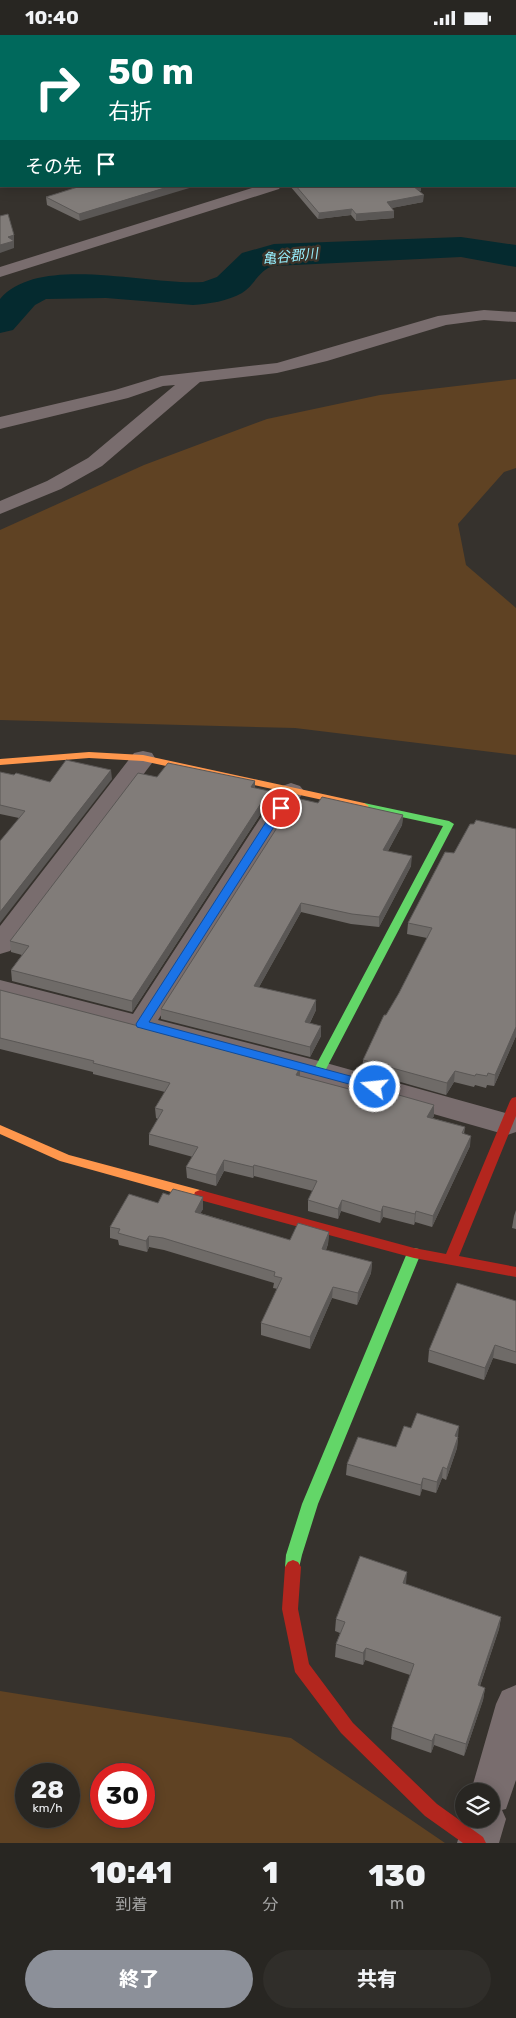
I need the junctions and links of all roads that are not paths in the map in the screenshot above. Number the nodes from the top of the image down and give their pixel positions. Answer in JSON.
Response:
{"nodes":[{"id":1,"x":271,"y":187,"type":"edge"},
{"id":2,"x":0,"y":271,"type":"edge"},
{"id":3,"x":516,"y":317,"type":"edge"},
{"id":4,"x":195,"y":377,"type":"junction"},
{"id":5,"x":0,"y":423,"type":"edge"},
{"id":6,"x":0,"y":508,"type":"edge"},
{"id":7,"x":143,"y":758,"type":"junction"},
{"id":8,"x":0,"y":762,"type":"edge"},
{"id":9,"x":291,"y":791,"type":"junction"},
{"id":10,"x":0,"y":945,"type":"edge"},
{"id":11,"x":0,"y":989,"type":"edge"},
{"id":12,"x":142,"y":1024,"type":"junction"},
{"id":13,"x":319,"y":1071,"type":"junction"},
{"id":14,"x":511,"y":1113,"type":"edge"},
{"id":15,"x":0,"y":1129,"type":"edge"},
{"id":16,"x":414,"y":1253,"type":"junction"},
{"id":17,"x":450,"y":1261,"type":"junction"},
{"id":18,"x":516,"y":1271,"type":"edge"},
{"id":19,"x":516,"y":1704,"type":"edge"},
{"id":20,"x":494,"y":1783,"type":"edge"},
{"id":21,"x":482,"y":1828,"type":"edge"},
{"id":22,"x":478,"y":1843,"type":"edge"}],
"edges":[{"from":1,"to":2,"type":"street"},
{"from":3,"to":4,"type":"street"},
{"from":4,"to":5,"type":"street"},
{"from":4,"to":6,"type":"street"},
{"from":7,"to":8,"type":"street"},
{"from":7,"to":9,"type":"street"},
{"from":7,"to":10,"type":"street"},
{"from":9,"to":12,"type":"street"},
{"from":9,"to":13,"type":"street"},
{"from":11,"to":12,"type":"street"},
{"from":12,"to":13,"type":"street"},
{"from":13,"to":14,"type":"street"},
{"from":14,"to":17,"type":"street"},
{"from":15,"to":16,"type":"street"},
{"from":16,"to":17,"type":"street"},
{"from":16,"to":22,"type":"street"},
{"from":17,"to":18,"type":"street"},
{"from":19,"to":20,"type":"street"},
{"from":21,"to":22,"type":"street"}]}
